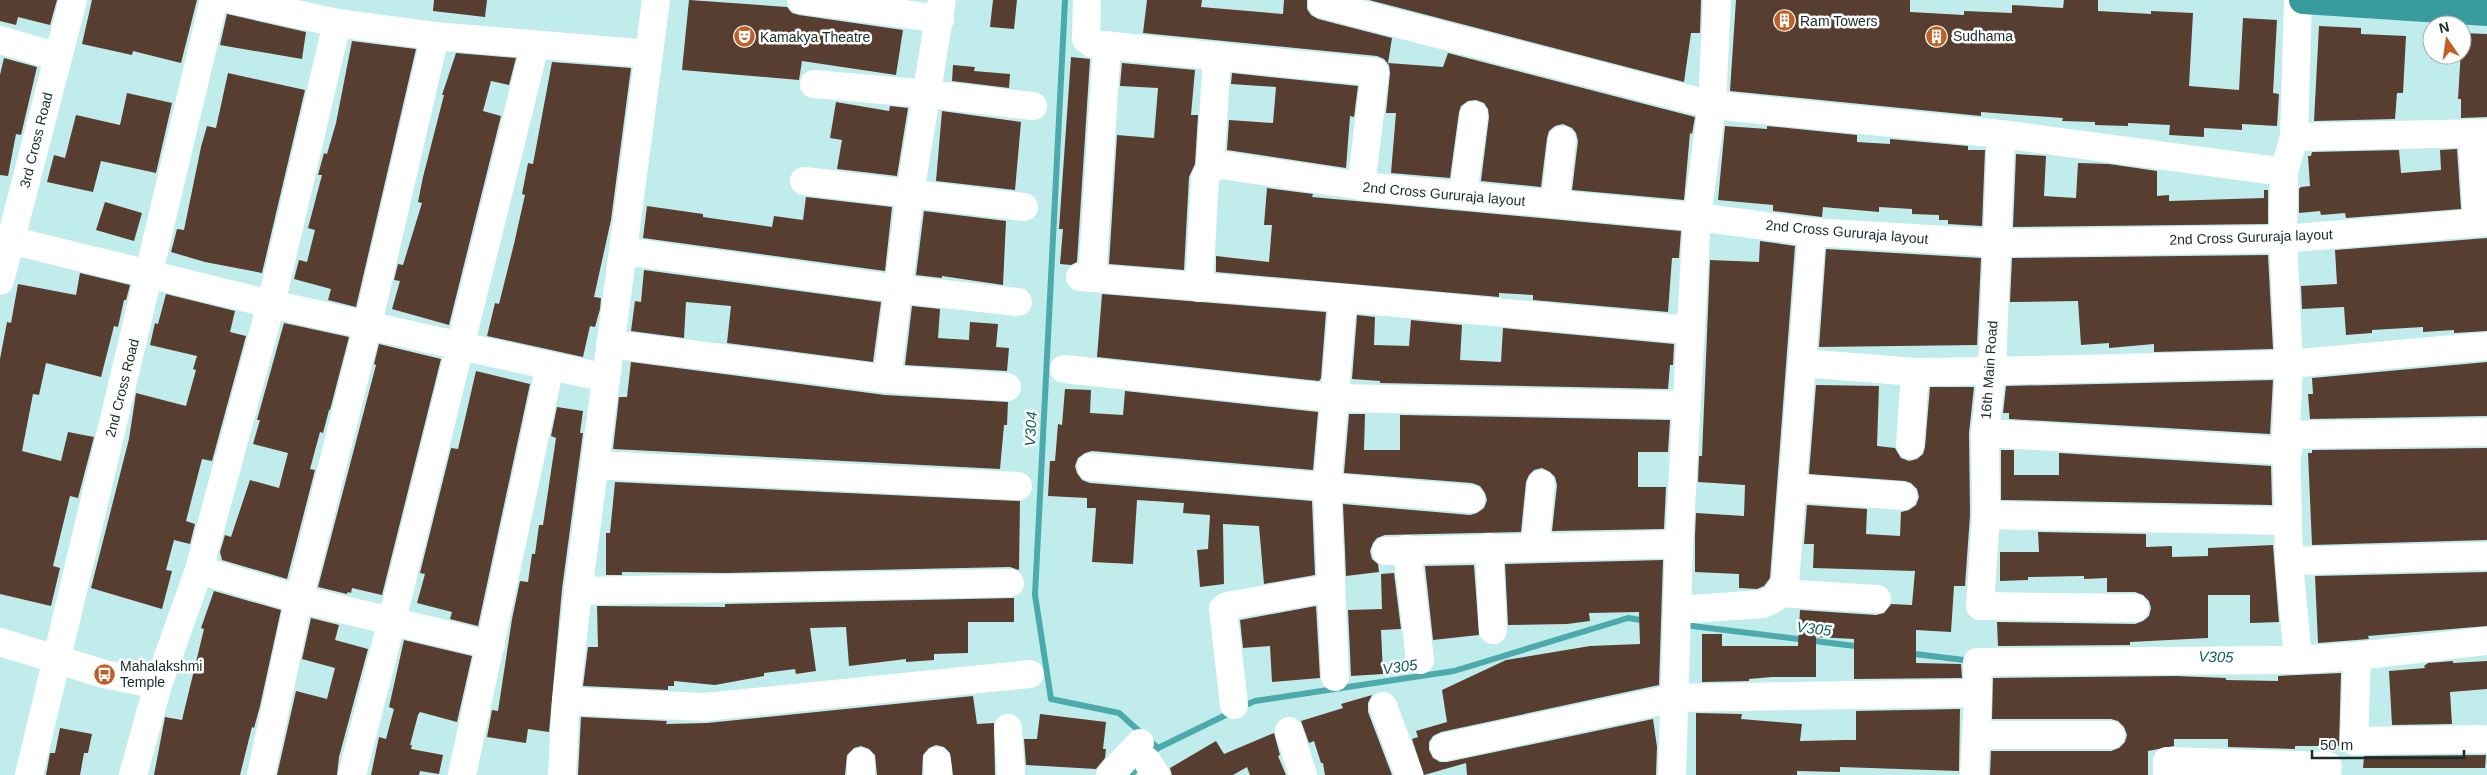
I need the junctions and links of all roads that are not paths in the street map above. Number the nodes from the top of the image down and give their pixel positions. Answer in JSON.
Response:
{"nodes":[{"id":1,"x":73,"y":0,"type":"edge"},
{"id":2,"x":214,"y":0,"type":"edge"},
{"id":3,"x":233,"y":0,"type":"edge"},
{"id":4,"x":656,"y":0,"type":"edge"},
{"id":5,"x":801,"y":0,"type":"edge"},
{"id":6,"x":1088,"y":0,"type":"edge"},
{"id":7,"x":1717,"y":0,"type":"edge"},
{"id":8,"x":2298,"y":0,"type":"edge"},
{"id":9,"x":2303,"y":0,"type":"edge"},
{"id":10,"x":1322,"y":4,"type":"dead end"},
{"id":11,"x":941,"y":9,"type":"edge"},
{"id":12,"x":2487,"y":12,"type":"edge"},
{"id":13,"x":337,"y":23,"type":"junction"},
{"id":14,"x":435,"y":36,"type":"junction"},
{"id":15,"x":0,"y":40,"type":"edge"},
{"id":16,"x":535,"y":45,"type":"junction"},
{"id":17,"x":1107,"y":45,"type":"junction"},
{"id":18,"x":650,"y":54,"type":"junction"},
{"id":19,"x":1217,"y":56,"type":"junction"},
{"id":20,"x":58,"y":57,"type":"junction"},
{"id":21,"x":814,"y":84,"type":"dead end"},
{"id":22,"x":928,"y":94,"type":"junction"},
{"id":23,"x":1033,"y":106,"type":"dead end"},
{"id":24,"x":1712,"y":106,"type":"junction"},
{"id":25,"x":1474,"y":115,"type":"dead end"},
{"id":26,"x":2480,"y":133,"type":"edge"},
{"id":27,"x":2001,"y":134,"type":"junction"},
{"id":28,"x":2294,"y":137,"type":"junction"},
{"id":29,"x":1562,"y":140,"type":"dead end"},
{"id":30,"x":1210,"y":168,"type":"junction"},
{"id":31,"x":2284,"y":172,"type":"junction"},
{"id":32,"x":804,"y":181,"type":"dead end"},
{"id":33,"x":1361,"y":186,"type":"junction"},
{"id":34,"x":910,"y":193,"type":"junction"},
{"id":35,"x":1463,"y":196,"type":"junction"},
{"id":36,"x":1556,"y":204,"type":"junction"},
{"id":37,"x":1024,"y":207,"type":"dead end"},
{"id":38,"x":1696,"y":217,"type":"junction"},
{"id":39,"x":2482,"y":222,"type":"edge"},
{"id":40,"x":1812,"y":232,"type":"junction"},
{"id":41,"x":2283,"y":239,"type":"junction"},
{"id":42,"x":10,"y":240,"type":"junction"},
{"id":43,"x":1996,"y":243,"type":"junction"},
{"id":44,"x":623,"y":251,"type":"junction"},
{"id":45,"x":150,"y":274,"type":"junction"},
{"id":46,"x":0,"y":281,"type":"edge"},
{"id":47,"x":1199,"y":288,"type":"junction"},
{"id":48,"x":898,"y":289,"type":"junction"},
{"id":49,"x":1343,"y":298,"type":"junction"},
{"id":50,"x":1018,"y":302,"type":"dead end"},
{"id":51,"x":271,"y":304,"type":"junction"},
{"id":52,"x":368,"y":324,"type":"junction"},
{"id":53,"x":1691,"y":330,"type":"junction"},
{"id":54,"x":460,"y":344,"type":"junction"},
{"id":55,"x":610,"y":344,"type":"junction"},
{"id":56,"x":2487,"y":346,"type":"edge"},
{"id":57,"x":1803,"y":363,"type":"junction"},
{"id":58,"x":2289,"y":364,"type":"junction"},
{"id":59,"x":550,"y":366,"type":"junction"},
{"id":60,"x":1064,"y":369,"type":"dead end"},
{"id":61,"x":1992,"y":371,"type":"junction"},
{"id":62,"x":1915,"y":372,"type":"junction"},
{"id":63,"x":606,"y":378,"type":"junction"},
{"id":64,"x":887,"y":379,"type":"junction"},
{"id":65,"x":1007,"y":387,"type":"dead end"},
{"id":66,"x":1334,"y":398,"type":"junction"},
{"id":67,"x":1687,"y":405,"type":"junction"},
{"id":68,"x":2487,"y":432,"type":"edge"},
{"id":69,"x":1985,"y":433,"type":"junction"},
{"id":70,"x":2287,"y":443,"type":"junction"},
{"id":71,"x":1910,"y":444,"type":"dead end"},
{"id":72,"x":595,"y":465,"type":"junction"},
{"id":73,"x":1091,"y":467,"type":"dead end"},
{"id":74,"x":1541,"y":484,"type":"dead end"},
{"id":75,"x":1018,"y":486,"type":"dead end"},
{"id":76,"x":1327,"y":488,"type":"junction"},
{"id":77,"x":1793,"y":488,"type":"junction"},
{"id":78,"x":1902,"y":496,"type":"dead end"},
{"id":79,"x":1471,"y":499,"type":"dead end"},
{"id":80,"x":1986,"y":515,"type":"junction"},
{"id":81,"x":2288,"y":521,"type":"junction"},
{"id":82,"x":1679,"y":544,"type":"junction"},
{"id":83,"x":1535,"y":546,"type":"junction"},
{"id":84,"x":1489,"y":547,"type":"junction"},
{"id":85,"x":2487,"y":556,"type":"edge"},
{"id":86,"x":2289,"y":561,"type":"junction"},
{"id":87,"x":199,"y":570,"type":"junction"},
{"id":88,"x":1010,"y":583,"type":"dead end"},
{"id":89,"x":1330,"y":588,"type":"junction"},
{"id":90,"x":578,"y":590,"type":"junction"},
{"id":91,"x":1779,"y":593,"type":"junction"},
{"id":92,"x":299,"y":599,"type":"junction"},
{"id":93,"x":1877,"y":599,"type":"dead end"},
{"id":94,"x":2135,"y":608,"type":"dead end"},
{"id":95,"x":392,"y":620,"type":"junction"},
{"id":96,"x":1677,"y":620,"type":"junction"},
{"id":97,"x":1494,"y":630,"type":"dead end"},
{"id":98,"x":2487,"y":641,"type":"edge"},
{"id":99,"x":0,"y":642,"type":"edge"},
{"id":100,"x":491,"y":645,"type":"junction"},
{"id":101,"x":57,"y":659,"type":"junction"},
{"id":102,"x":1420,"y":660,"type":"dead end"},
{"id":103,"x":2298,"y":660,"type":"junction"},
{"id":104,"x":2356,"y":662,"type":"junction"},
{"id":105,"x":1030,"y":674,"type":"dead end"},
{"id":106,"x":1335,"y":677,"type":"dead end"},
{"id":107,"x":158,"y":685,"type":"junction"},
{"id":108,"x":1978,"y":693,"type":"junction"},
{"id":109,"x":1675,"y":698,"type":"junction"},
{"id":110,"x":566,"y":701,"type":"junction"},
{"id":111,"x":1234,"y":705,"type":"dead end"},
{"id":112,"x":1383,"y":706,"type":"dead end"},
{"id":113,"x":1008,"y":728,"type":"dead end"},
{"id":114,"x":1289,"y":731,"type":"dead end"},
{"id":115,"x":1976,"y":734,"type":"junction"},
{"id":116,"x":2111,"y":735,"type":"dead end"},
{"id":117,"x":2487,"y":739,"type":"edge"},
{"id":118,"x":1444,"y":747,"type":"dead end"},
{"id":119,"x":1148,"y":760,"type":"edge"},
{"id":120,"x":28,"y":775,"type":"edge"},
{"id":121,"x":133,"y":775,"type":"edge"},
{"id":122,"x":261,"y":775,"type":"edge"},
{"id":123,"x":352,"y":775,"type":"edge"},
{"id":124,"x":462,"y":775,"type":"edge"},
{"id":125,"x":562,"y":775,"type":"edge"},
{"id":126,"x":1010,"y":775,"type":"edge"},
{"id":127,"x":1110,"y":775,"type":"edge"},
{"id":128,"x":1303,"y":775,"type":"edge"},
{"id":129,"x":1409,"y":775,"type":"edge"},
{"id":130,"x":1672,"y":775,"type":"edge"},
{"id":131,"x":1974,"y":775,"type":"edge"},
{"id":132,"x":2167,"y":775,"type":"edge"},
{"id":133,"x":2328,"y":775,"type":"edge"}],
"edges":[{"from":1,"to":20,"type":"street","name":"3rd Cross Road"},
{"from":2,"to":45,"type":"street","name":"2nd Cross Road"},
{"from":3,"to":13,"type":"street"},
{"from":4,"to":18,"type":"street"},
{"from":5,"to":11,"type":"street"},
{"from":6,"to":17,"type":"street"},
{"from":7,"to":24,"type":"street"},
{"from":8,"to":28,"type":"street"},
{"from":9,"to":12,"type":"highway"},
{"from":10,"to":24,"type":"street"},
{"from":11,"to":22,"type":"street"},
{"from":13,"to":14,"type":"street"},
{"from":13,"to":51,"type":"street"},
{"from":14,"to":16,"type":"street"},
{"from":14,"to":52,"type":"street"},
{"from":15,"to":20,"type":"street"},
{"from":16,"to":18,"type":"street"},
{"from":16,"to":54,"type":"street"},
{"from":17,"to":19,"type":"street"},
{"from":17,"to":47,"type":"street"},
{"from":18,"to":44,"type":"street"},
{"from":19,"to":30,"type":"street"},
{"from":19,"to":33,"type":"street"},
{"from":20,"to":42,"type":"street","name":"3rd Cross Road"},
{"from":21,"to":22,"type":"street"},
{"from":22,"to":23,"type":"street"},
{"from":22,"to":34,"type":"street"},
{"from":24,"to":27,"type":"street"},
{"from":24,"to":38,"type":"street"},
{"from":25,"to":35,"type":"street"},
{"from":26,"to":28,"type":"street"},
{"from":26,"to":39,"type":"street"},
{"from":27,"to":31,"type":"street"},
{"from":27,"to":43,"type":"street","name":"16th Main Road"},
{"from":28,"to":31,"type":"street"},
{"from":29,"to":36,"type":"street"},
{"from":30,"to":33,"type":"street","name":"2nd Cross Gururaja layout"},
{"from":30,"to":47,"type":"street"},
{"from":31,"to":41,"type":"street"},
{"from":32,"to":34,"type":"street"},
{"from":33,"to":35,"type":"street","name":"2nd Cross Gururaja layout"},
{"from":34,"to":37,"type":"street"},
{"from":34,"to":48,"type":"street"},
{"from":35,"to":36,"type":"street","name":"2nd Cross Gururaja layout"},
{"from":36,"to":38,"type":"street","name":"2nd Cross Gururaja layout"},
{"from":38,"to":40,"type":"street","name":"2nd Cross Gururaja layout"},
{"from":38,"to":53,"type":"street"},
{"from":39,"to":41,"type":"street","name":"2nd Cross Gururaja layout"},
{"from":40,"to":43,"type":"street","name":"2nd Cross Gururaja layout"},
{"from":40,"to":57,"type":"street"},
{"from":41,"to":43,"type":"street","name":"2nd Cross Gururaja layout"},
{"from":41,"to":58,"type":"street"},
{"from":42,"to":45,"type":"street"},
{"from":42,"to":46,"type":"street","name":"3rd Cross Road"},
{"from":43,"to":61,"type":"street","name":"16th Main Road"},
{"from":44,"to":48,"type":"street"},
{"from":44,"to":55,"type":"street"},
{"from":45,"to":51,"type":"street"},
{"from":45,"to":101,"type":"street","name":"2nd Cross Road"},
{"from":47,"to":49,"type":"street"},
{"from":48,"to":50,"type":"street"},
{"from":48,"to":64,"type":"street"},
{"from":49,"to":53,"type":"street"},
{"from":49,"to":66,"type":"street"},
{"from":51,"to":52,"type":"street"},
{"from":51,"to":87,"type":"street"},
{"from":52,"to":54,"type":"street"},
{"from":52,"to":92,"type":"street"},
{"from":53,"to":67,"type":"street"},
{"from":54,"to":59,"type":"street"},
{"from":54,"to":95,"type":"street"},
{"from":55,"to":63,"type":"street"},
{"from":55,"to":64,"type":"street"},
{"from":56,"to":58,"type":"street"},
{"from":57,"to":62,"type":"street"},
{"from":57,"to":77,"type":"street"},
{"from":58,"to":61,"type":"street"},
{"from":58,"to":70,"type":"street"},
{"from":59,"to":63,"type":"street"},
{"from":59,"to":100,"type":"street"},
{"from":60,"to":66,"type":"street"},
{"from":61,"to":62,"type":"street"},
{"from":61,"to":69,"type":"street","name":"16th Main Road"},
{"from":62,"to":71,"type":"street"},
{"from":63,"to":72,"type":"street"},
{"from":64,"to":65,"type":"street"},
{"from":66,"to":67,"type":"street"},
{"from":66,"to":76,"type":"street"},
{"from":67,"to":82,"type":"street"},
{"from":68,"to":70,"type":"street"},
{"from":69,"to":70,"type":"street"},
{"from":69,"to":80,"type":"street","name":"16th Main Road"},
{"from":70,"to":81,"type":"street"},
{"from":72,"to":75,"type":"street"},
{"from":72,"to":90,"type":"street"},
{"from":73,"to":76,"type":"street"},
{"from":74,"to":83,"type":"street"},
{"from":76,"to":79,"type":"street"},
{"from":76,"to":89,"type":"street"},
{"from":77,"to":78,"type":"street"},
{"from":77,"to":91,"type":"street"},
{"from":80,"to":81,"type":"street"},
{"from":80,"to":94,"type":"street","name":"16th Main Road"},
{"from":81,"to":86,"type":"street"},
{"from":82,"to":83,"type":"street"},
{"from":82,"to":96,"type":"street"},
{"from":83,"to":84,"type":"street"},
{"from":84,"to":97,"type":"street"},
{"from":84,"to":102,"type":"street"},
{"from":85,"to":86,"type":"street"},
{"from":86,"to":103,"type":"street"},
{"from":87,"to":92,"type":"street"},
{"from":87,"to":107,"type":"street"},
{"from":88,"to":90,"type":"street"},
{"from":89,"to":106,"type":"street"},
{"from":89,"to":111,"type":"street"},
{"from":90,"to":110,"type":"street"},
{"from":91,"to":93,"type":"street"},
{"from":91,"to":96,"type":"street"},
{"from":92,"to":95,"type":"street"},
{"from":92,"to":122,"type":"street"},
{"from":95,"to":100,"type":"street"},
{"from":95,"to":123,"type":"street"},
{"from":96,"to":109,"type":"street"},
{"from":98,"to":104,"type":"street"},
{"from":99,"to":101,"type":"street"},
{"from":100,"to":124,"type":"street"},
{"from":101,"to":107,"type":"street"},
{"from":101,"to":120,"type":"street","name":"2nd Cross Road"},
{"from":103,"to":104,"type":"street"},
{"from":103,"to":108,"type":"street"},
{"from":104,"to":117,"type":"street"},
{"from":105,"to":110,"type":"street"},
{"from":107,"to":121,"type":"street"},
{"from":108,"to":109,"type":"street"},
{"from":108,"to":115,"type":"street"},
{"from":109,"to":118,"type":"street"},
{"from":109,"to":130,"type":"street"},
{"from":110,"to":125,"type":"street"},
{"from":112,"to":129,"type":"street"},
{"from":113,"to":126,"type":"street"},
{"from":114,"to":128,"type":"street"},
{"from":115,"to":116,"type":"street"},
{"from":115,"to":131,"type":"street"},
{"from":119,"to":127,"type":"street"},
{"from":132,"to":133,"type":"street"}]}
